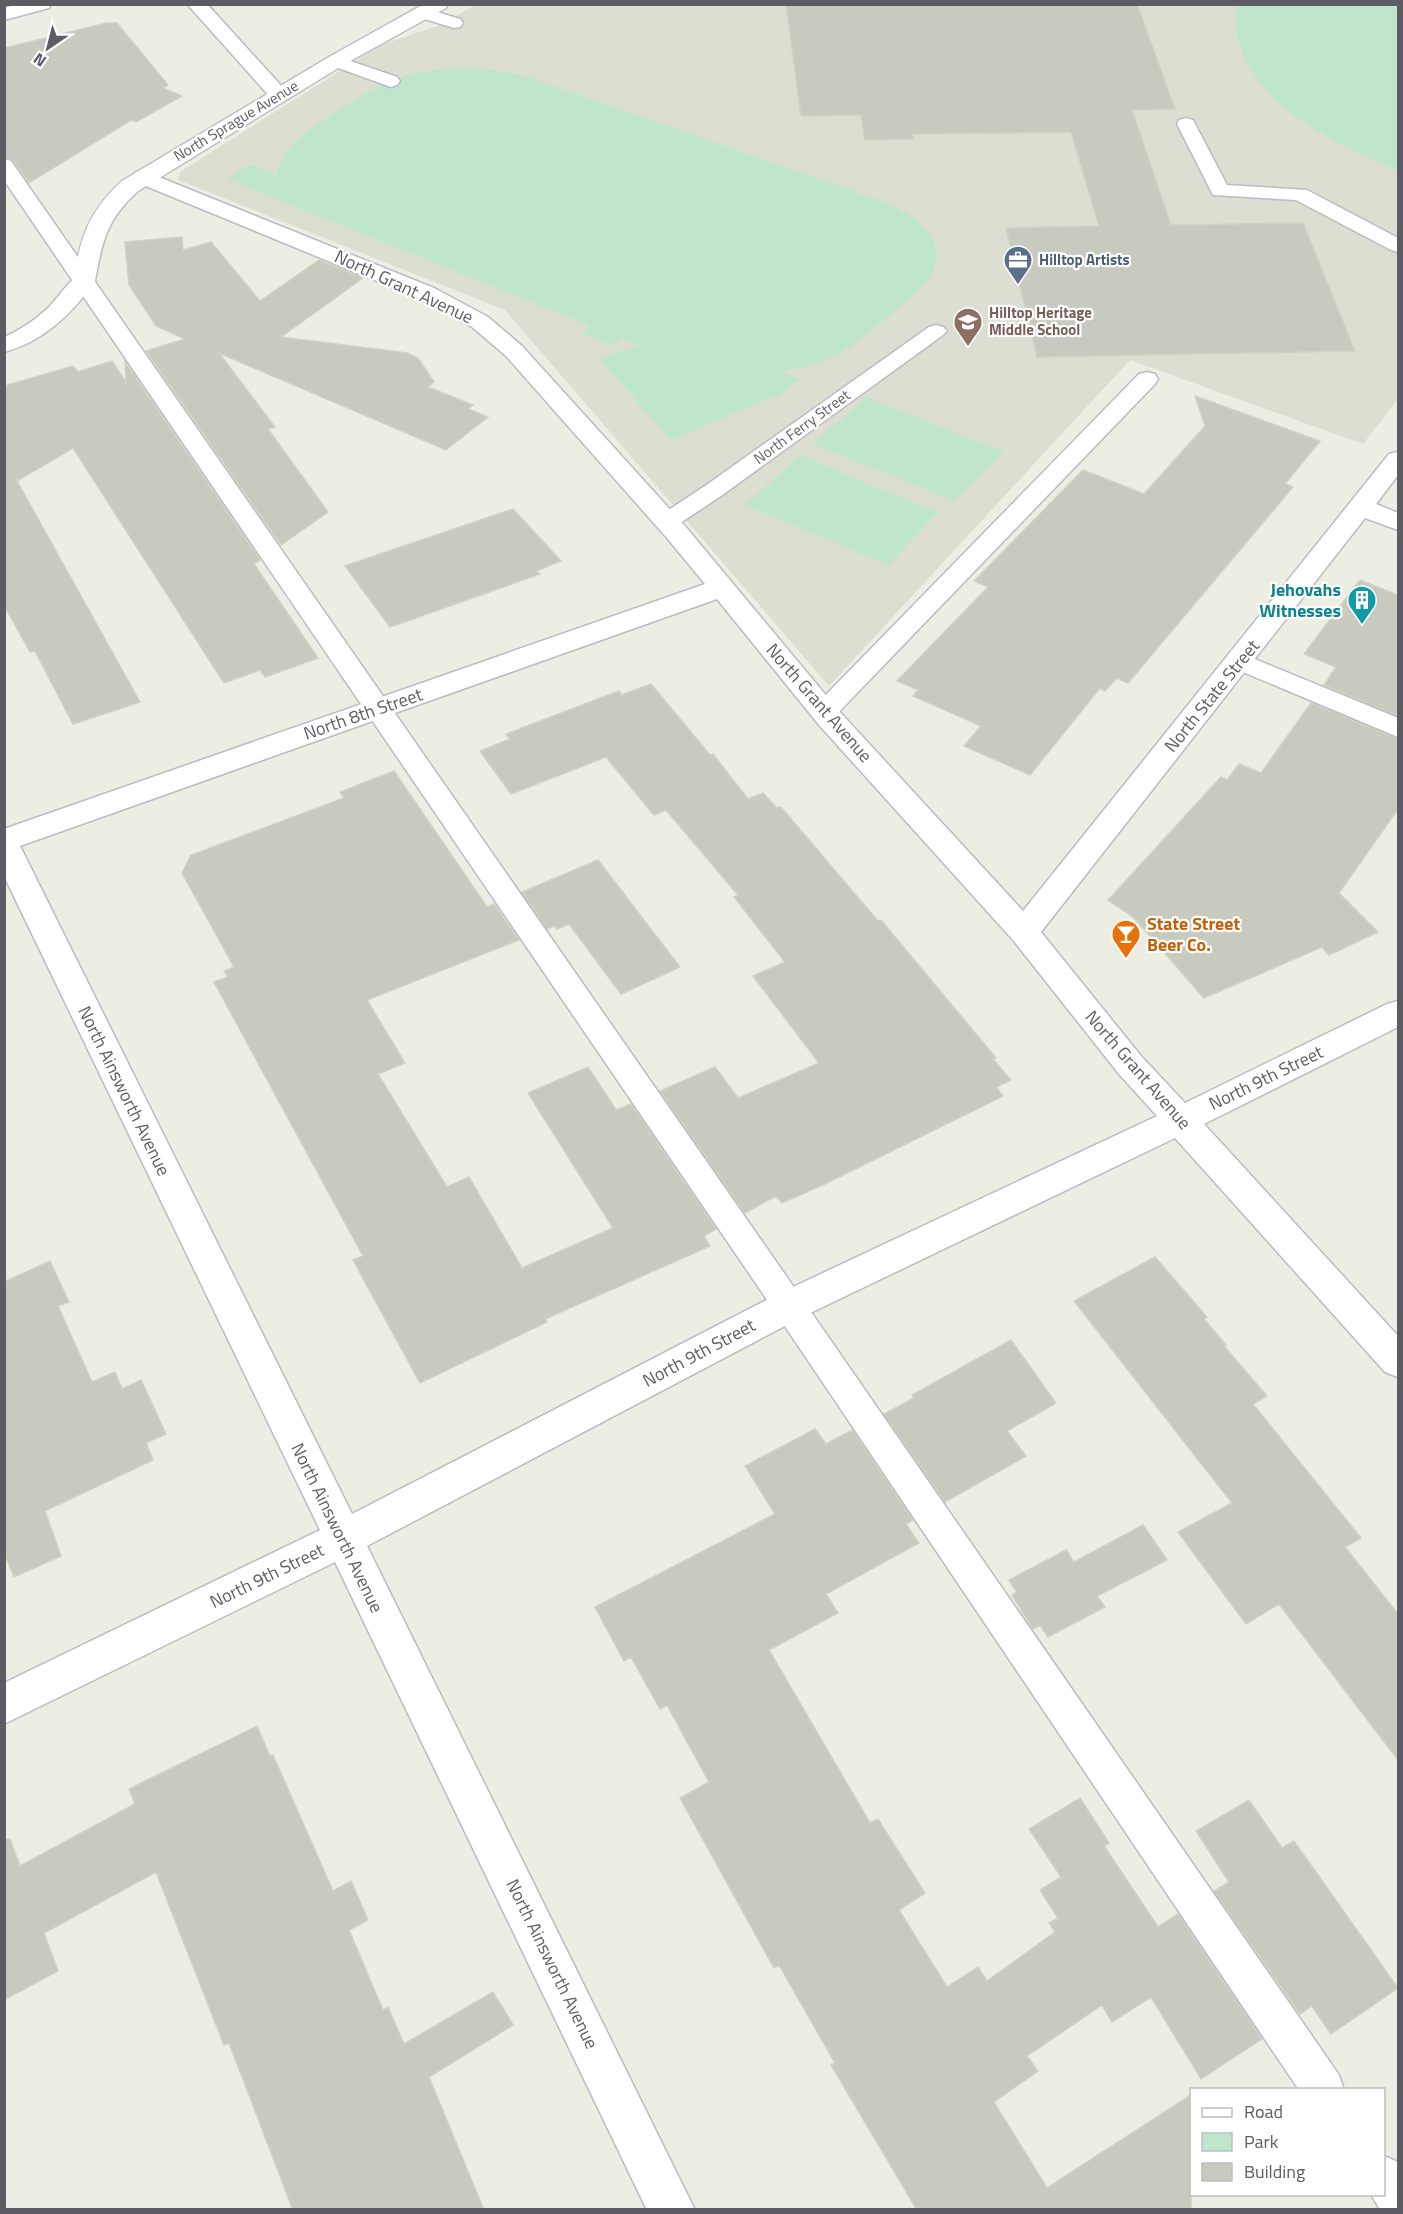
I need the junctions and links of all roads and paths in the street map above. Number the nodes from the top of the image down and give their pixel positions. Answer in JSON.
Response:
{"nodes":[{"id":1,"x":42,"y":4,"type":"edge"},
{"id":2,"x":196,"y":4,"type":"edge"},
{"id":3,"x":432,"y":9,"type":"edge"},
{"id":4,"x":4,"y":14,"type":"edge"},
{"id":5,"x":454,"y":23,"type":"dead end"},
{"id":6,"x":336,"y":61,"type":"junction"},
{"id":7,"x":391,"y":81,"type":"dead end"},
{"id":8,"x":279,"y":95,"type":"junction"},
{"id":9,"x":1186,"y":124,"type":"dead end"},
{"id":10,"x":4,"y":165,"type":"edge"},
{"id":11,"x":144,"y":177,"type":"junction"},
{"id":12,"x":1398,"y":246,"type":"edge"},
{"id":13,"x":84,"y":281,"type":"junction"},
{"id":14,"x":936,"y":331,"type":"dead end"},
{"id":15,"x":4,"y":345,"type":"edge"},
{"id":16,"x":1147,"y":379,"type":"dead end"},
{"id":17,"x":1398,"y":459,"type":"edge"},
{"id":18,"x":1362,"y":508,"type":"junction"},
{"id":19,"x":666,"y":522,"type":"junction"},
{"id":20,"x":1398,"y":522,"type":"edge"},
{"id":21,"x":721,"y":588,"type":"junction"},
{"id":22,"x":1239,"y":661,"type":"junction"},
{"id":23,"x":377,"y":708,"type":"junction"},
{"id":24,"x":824,"y":712,"type":"junction"},
{"id":25,"x":1398,"y":728,"type":"edge"},
{"id":26,"x":4,"y":840,"type":"edge"},
{"id":27,"x":4,"y":844,"type":"edge"},
{"id":28,"x":1024,"y":932,"type":"junction"},
{"id":29,"x":1398,"y":1013,"type":"edge"},
{"id":30,"x":1179,"y":1119,"type":"junction"},
{"id":31,"x":789,"y":1306,"type":"junction"},
{"id":32,"x":1398,"y":1361,"type":"edge"},
{"id":33,"x":342,"y":1539,"type":"junction"},
{"id":34,"x":4,"y":1704,"type":"edge"},
{"id":35,"x":1323,"y":2088,"type":"edge"},
{"id":36,"x":1385,"y":2180,"type":"edge"},
{"id":37,"x":1398,"y":2199,"type":"edge"},
{"id":38,"x":672,"y":2210,"type":"edge"}],
"edges":[{"from":1,"to":4,"type":"street"},
{"from":2,"to":8,"type":"street"},
{"from":3,"to":5,"type":"lane"},
{"from":3,"to":6,"type":"street","name":"North Sprague Avenue"},
{"from":6,"to":7,"type":"lane"},
{"from":6,"to":8,"type":"street","name":"North Sprague Avenue"},
{"from":8,"to":11,"type":"street","name":"North Sprague Avenue"},
{"from":9,"to":12,"type":"lane"},
{"from":10,"to":13,"type":"lane"},
{"from":11,"to":13,"type":"street","name":"North Sprague Avenue"},
{"from":11,"to":19,"type":"street","name":"North Grant Avenue"},
{"from":13,"to":15,"type":"street"},
{"from":13,"to":23,"type":"lane"},
{"from":14,"to":19,"type":"lane","name":"North Ferry Street"},
{"from":16,"to":24,"type":"lane"},
{"from":17,"to":18,"type":"street","name":"North State Street"},
{"from":18,"to":20,"type":"street"},
{"from":18,"to":22,"type":"street","name":"North State Street"},
{"from":19,"to":21,"type":"street","name":"North Grant Avenue"},
{"from":21,"to":23,"type":"street","name":"North 8th Street"},
{"from":21,"to":24,"type":"street","name":"North Grant Avenue"},
{"from":22,"to":25,"type":"lane"},
{"from":22,"to":28,"type":"street","name":"North State Street"},
{"from":23,"to":26,"type":"street","name":"North 8th Street"},
{"from":23,"to":31,"type":"lane"},
{"from":24,"to":28,"type":"street","name":"North Grant Avenue"},
{"from":27,"to":33,"type":"street","name":"North Ainsworth Avenue"},
{"from":28,"to":30,"type":"street","name":"North Grant Avenue"},
{"from":29,"to":30,"type":"street","name":"North 9th Street"},
{"from":30,"to":31,"type":"street","name":"North 9th Street"},
{"from":30,"to":32,"type":"street","name":"North Grant Avenue"},
{"from":31,"to":33,"type":"street","name":"North 9th Street"},
{"from":31,"to":35,"type":"lane"},
{"from":33,"to":34,"type":"street","name":"North 9th Street"},
{"from":33,"to":38,"type":"street","name":"North Ainsworth Avenue"},
{"from":36,"to":37,"type":"lane"}]}
